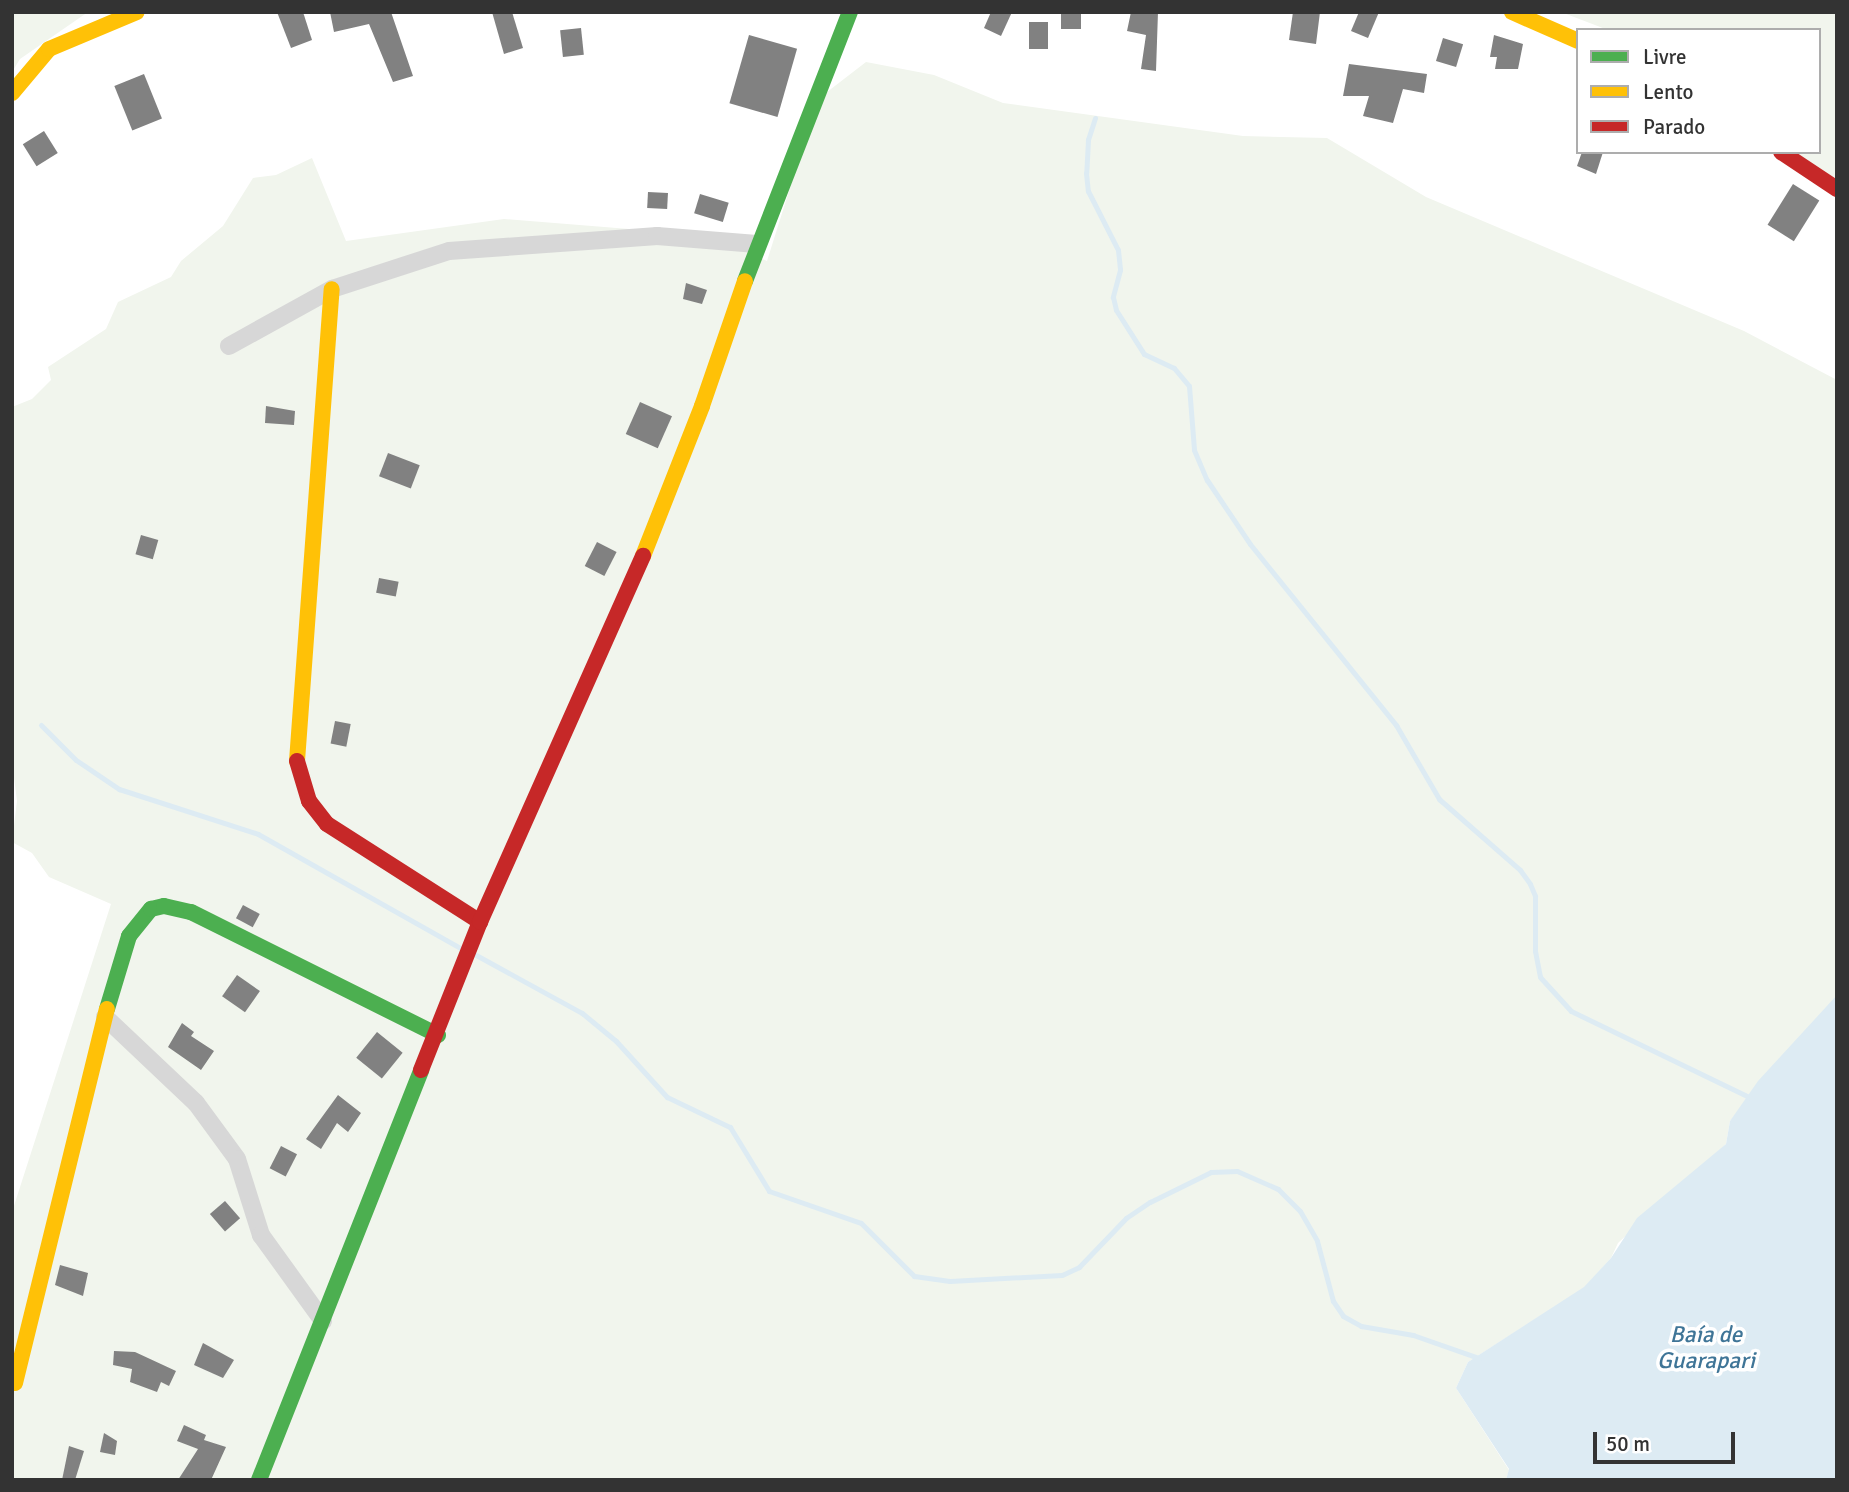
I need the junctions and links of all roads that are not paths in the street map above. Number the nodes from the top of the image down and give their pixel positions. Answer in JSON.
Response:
{"nodes":[{"id":1,"x":137,"y":12,"type":"edge"},
{"id":2,"x":850,"y":12,"type":"edge"},
{"id":3,"x":1512,"y":12,"type":"edge"},
{"id":4,"x":1576,"y":40,"type":"edge"},
{"id":5,"x":12,"y":93,"type":"edge"},
{"id":6,"x":1783,"y":154,"type":"edge"},
{"id":7,"x":1837,"y":189,"type":"edge"},
{"id":8,"x":757,"y":244,"type":"junction"},
{"id":9,"x":332,"y":289,"type":"junction"},
{"id":10,"x":229,"y":346,"type":"dead end"},
{"id":11,"x":480,"y":922,"type":"junction"},
{"id":12,"x":105,"y":1017,"type":"junction"},
{"id":13,"x":438,"y":1035,"type":"junction"},
{"id":14,"x":323,"y":1321,"type":"junction"},
{"id":15,"x":15,"y":1383,"type":"dead end"},
{"id":16,"x":259,"y":1480,"type":"edge"}],
"edges":[{"from":1,"to":5,"type":"street"},
{"from":2,"to":8,"type":"street"},
{"from":3,"to":4,"type":"street"},
{"from":6,"to":7,"type":"street"},
{"from":8,"to":9,"type":"street"},
{"from":8,"to":11,"type":"street"},
{"from":9,"to":10,"type":"street"},
{"from":9,"to":11,"type":"street"},
{"from":11,"to":13,"type":"street"},
{"from":12,"to":13,"type":"street"},
{"from":12,"to":14,"type":"street"},
{"from":12,"to":15,"type":"street"},
{"from":13,"to":14,"type":"street"},
{"from":14,"to":16,"type":"street"}]}
